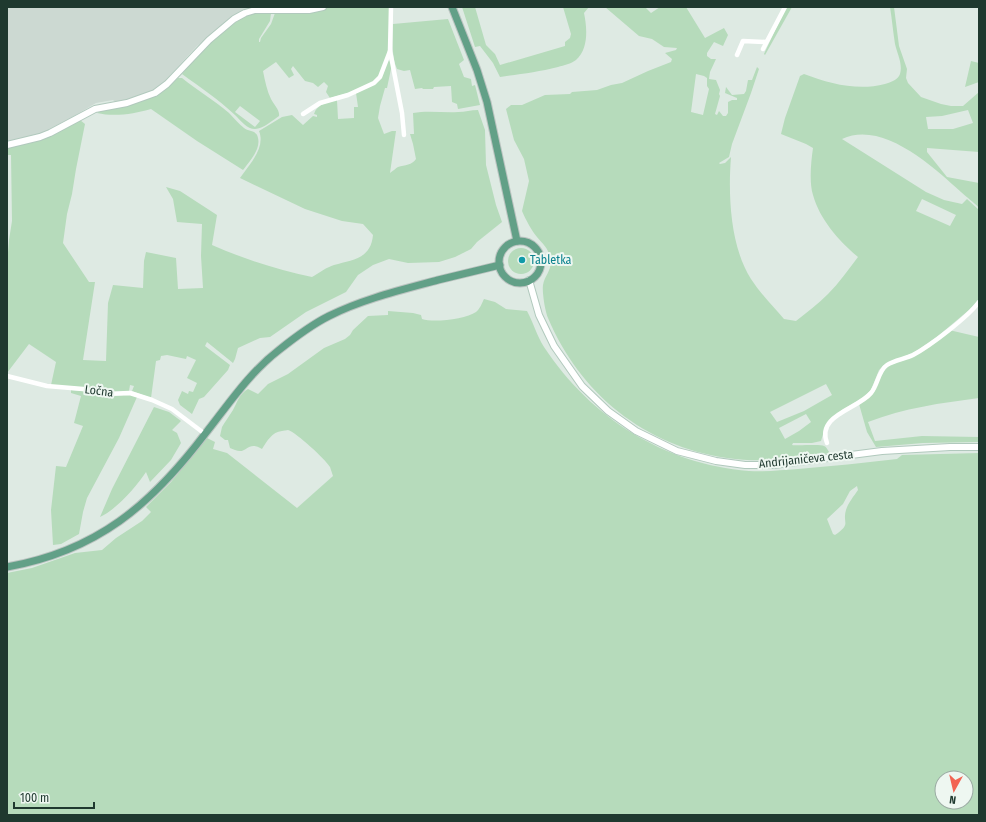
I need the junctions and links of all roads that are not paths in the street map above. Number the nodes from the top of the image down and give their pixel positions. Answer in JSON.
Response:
{"nodes":[{"id":1,"x":323,"y":7,"type":"edge"},
{"id":2,"x":391,"y":7,"type":"edge"},
{"id":3,"x":452,"y":7,"type":"edge"},
{"id":4,"x":785,"y":7,"type":"edge"},
{"id":5,"x":766,"y":42,"type":"junction"},
{"id":6,"x":763,"y":48,"type":"dead end"},
{"id":7,"x":390,"y":51,"type":"junction"},
{"id":8,"x":737,"y":55,"type":"dead end"},
{"id":9,"x":303,"y":114,"type":"dead end"},
{"id":10,"x":404,"y":135,"type":"dead end"},
{"id":11,"x":7,"y":145,"type":"edge"},
{"id":12,"x":517,"y":241,"type":"junction"},
{"id":13,"x":500,"y":265,"type":"junction"},
{"id":14,"x":529,"y":280,"type":"junction"},
{"id":15,"x":979,"y":302,"type":"edge"},
{"id":16,"x":7,"y":376,"type":"edge"},
{"id":17,"x":205,"y":434,"type":"junction"},
{"id":18,"x":827,"y":443,"type":"dead end"},
{"id":19,"x":979,"y":447,"type":"edge"},
{"id":20,"x":7,"y":567,"type":"edge"}],
"edges":[{"from":1,"to":11,"type":"main road"},
{"from":2,"to":7,"type":"street"},
{"from":3,"to":12,"type":"main road"},
{"from":4,"to":5,"type":"street"},
{"from":5,"to":6,"type":"street"},
{"from":5,"to":8,"type":"street"},
{"from":7,"to":9,"type":"street"},
{"from":7,"to":10,"type":"street"},
{"from":12,"to":13,"type":"main road"},
{"from":12,"to":14,"type":"main road"},
{"from":13,"to":14,"type":"main road"},
{"from":13,"to":17,"type":"main road"},
{"from":14,"to":19,"type":"main road","name":"Andrijaničeva cesta"},
{"from":15,"to":18,"type":"street"},
{"from":16,"to":17,"type":"street","name":"Ločna"},
{"from":17,"to":20,"type":"main road"}]}
